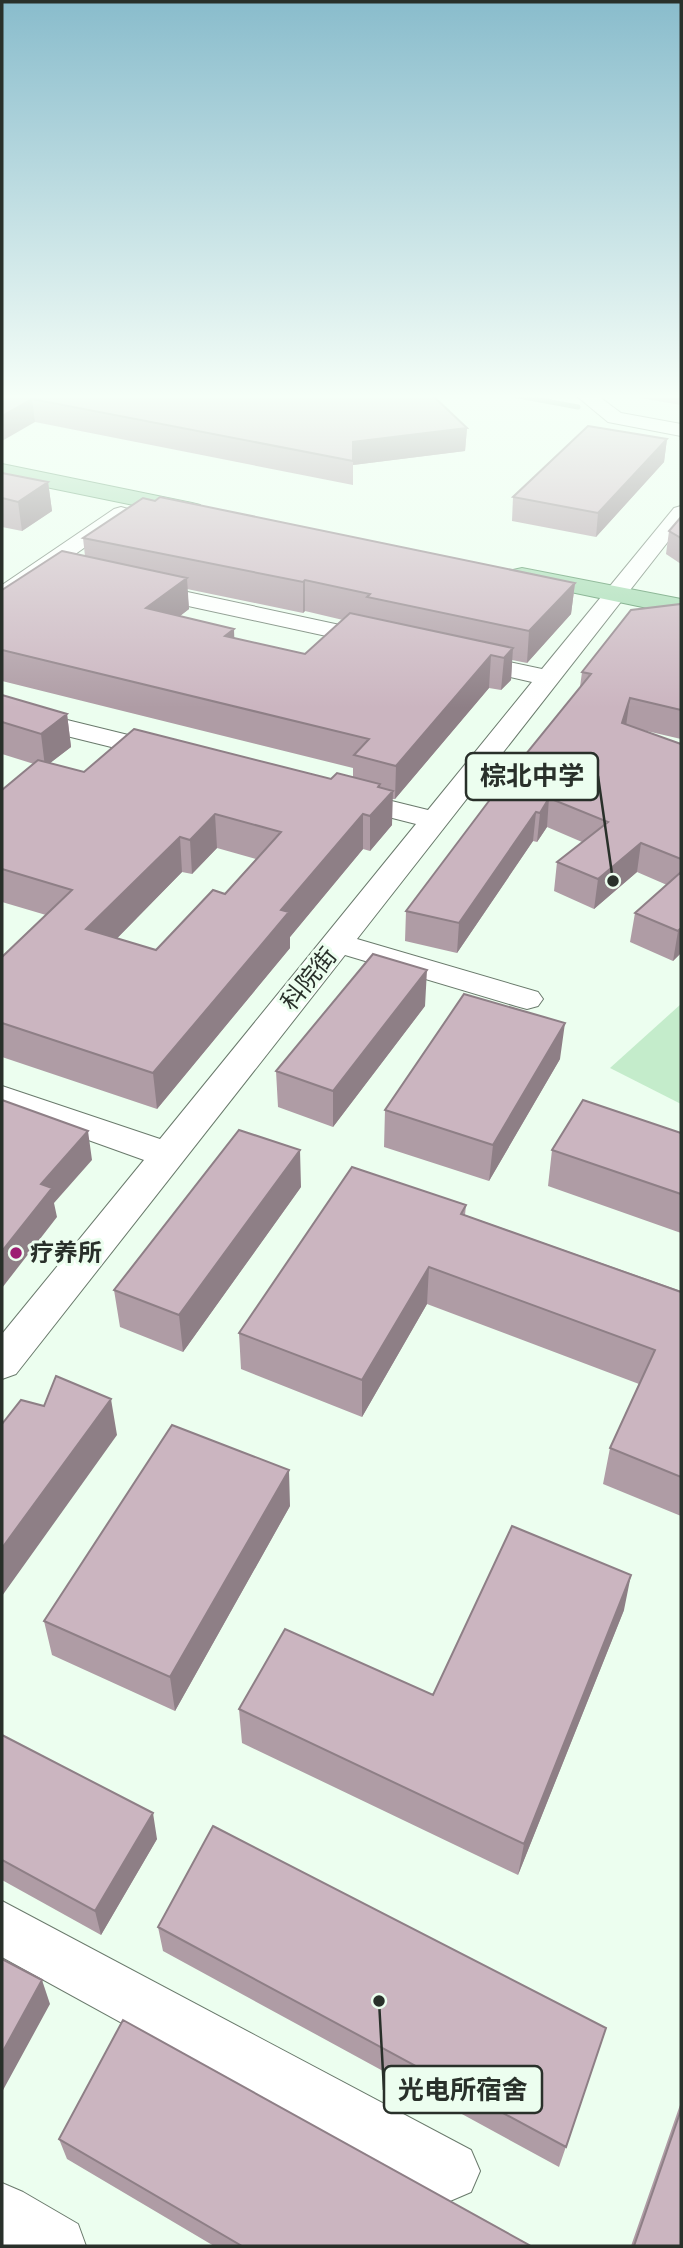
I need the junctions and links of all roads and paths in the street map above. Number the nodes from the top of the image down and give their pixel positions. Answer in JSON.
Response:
{"nodes":[{"id":1,"x":131,"y":498,"type":"edge"},
{"id":2,"x":141,"y":500,"type":"junction"},
{"id":3,"x":681,"y":512,"type":"edge"},
{"id":4,"x":209,"y":513,"type":"edge"},
{"id":5,"x":42,"y":567,"type":"junction"},
{"id":6,"x":494,"y":570,"type":"edge"},
{"id":7,"x":68,"y":573,"type":"edge"},
{"id":8,"x":122,"y":584,"type":"edge"},
{"id":9,"x":6,"y":587,"type":"edge"},
{"id":10,"x":616,"y":594,"type":"junction"},
{"id":11,"x":681,"y":607,"type":"edge"},
{"id":12,"x":401,"y":646,"type":"edge"},
{"id":13,"x":442,"y":654,"type":"edge"},
{"id":14,"x":548,"y":678,"type":"junction"},
{"id":15,"x":2,"y":712,"type":"edge"},
{"id":16,"x":192,"y":759,"type":"edge"},
{"id":17,"x":327,"y":793,"type":"edge"},
{"id":18,"x":436,"y":821,"type":"junction"},
{"id":19,"x":338,"y":943,"type":"junction"},
{"id":20,"x":527,"y":999,"type":"dead end"},
{"id":21,"x":2,"y":1097,"type":"edge"},
{"id":22,"x":167,"y":1155,"type":"junction"},
{"id":23,"x":2,"y":1363,"type":"edge"},
{"id":24,"x":2,"y":1928,"type":"edge"},
{"id":25,"x":450,"y":2171,"type":"dead end"},
{"id":26,"x":2,"y":2213,"type":"edge"},
{"id":27,"x":56,"y":2246,"type":"edge"}],
"edges":[{"from":1,"to":2,"type":"main road"},
{"from":2,"to":4,"type":"main road"},
{"from":2,"to":5,"type":"street"},
{"from":3,"to":10,"type":"street","name":"科院街"},
{"from":5,"to":7,"type":"street"},
{"from":5,"to":9,"type":"street"},
{"from":6,"to":10,"type":"main road"},
{"from":8,"to":12,"type":"street"},
{"from":10,"to":11,"type":"main road"},
{"from":10,"to":14,"type":"street","name":"科院街"},
{"from":13,"to":14,"type":"street"},
{"from":14,"to":18,"type":"street","name":"科院街"},
{"from":15,"to":16,"type":"street"},
{"from":17,"to":18,"type":"street"},
{"from":18,"to":19,"type":"street","name":"科院街"},
{"from":19,"to":20,"type":"street"},
{"from":19,"to":22,"type":"street","name":"科院街"},
{"from":21,"to":22,"type":"street"},
{"from":22,"to":23,"type":"street","name":"科院街"},
{"from":24,"to":25,"type":"street"},
{"from":26,"to":27,"type":"street"}]}
